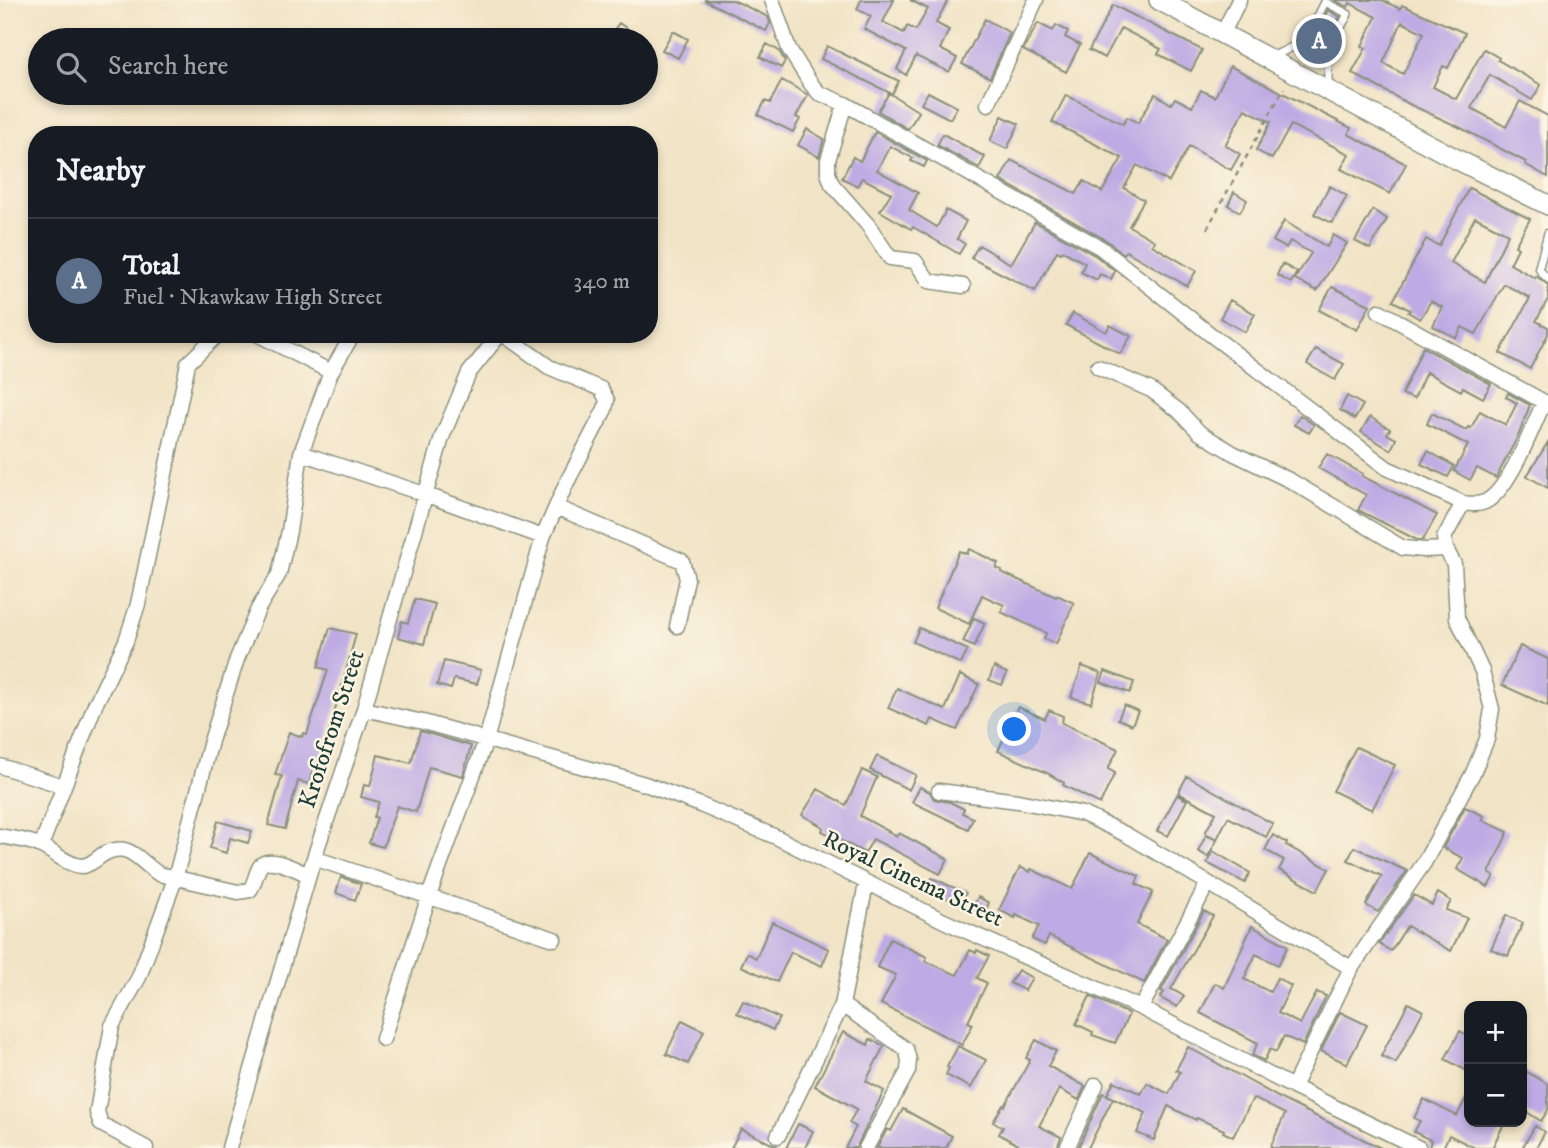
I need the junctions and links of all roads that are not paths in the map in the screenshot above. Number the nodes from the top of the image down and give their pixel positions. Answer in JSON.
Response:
{"nodes":[{"id":1,"x":772,"y":0,"type":"edge"},
{"id":2,"x":1036,"y":0,"type":"edge"},
{"id":3,"x":1159,"y":0,"type":"edge"},
{"id":4,"x":1239,"y":0,"type":"edge"},
{"id":5,"x":1222,"y":35,"type":"junction"},
{"id":6,"x":1306,"y":40,"type":"junction"},
{"id":7,"x":1328,"y":51,"type":"junction"},
{"id":8,"x":1269,"y":59,"type":"junction"},
{"id":9,"x":1328,"y":91,"type":"junction"},
{"id":10,"x":845,"y":104,"type":"junction"},
{"id":11,"x":988,"y":104,"type":"dead end"},
{"id":12,"x":1548,"y":205,"type":"edge"},
{"id":13,"x":1548,"y":233,"type":"edge"},
{"id":14,"x":1548,"y":279,"type":"edge"},
{"id":15,"x":963,"y":286,"type":"dead end"},
{"id":16,"x":1379,"y":312,"type":"dead end"},
{"id":17,"x":209,"y":343,"type":"edge"},
{"id":18,"x":275,"y":343,"type":"edge"},
{"id":19,"x":348,"y":343,"type":"edge"},
{"id":20,"x":495,"y":343,"type":"edge"},
{"id":21,"x":515,"y":343,"type":"edge"},
{"id":22,"x":1098,"y":367,"type":"dead end"},
{"id":23,"x":331,"y":372,"type":"junction"},
{"id":24,"x":1547,"y":401,"type":"edge"},
{"id":25,"x":301,"y":453,"type":"junction"},
{"id":26,"x":424,"y":494,"type":"junction"},
{"id":27,"x":1463,"y":503,"type":"junction"},
{"id":28,"x":556,"y":507,"type":"junction"},
{"id":29,"x":543,"y":537,"type":"junction"},
{"id":30,"x":1446,"y":549,"type":"junction"},
{"id":31,"x":677,"y":626,"type":"dead end"},
{"id":32,"x":364,"y":709,"type":"junction"},
{"id":33,"x":486,"y":740,"type":"junction"},
{"id":34,"x":0,"y":766,"type":"edge"},
{"id":35,"x":63,"y":786,"type":"junction"},
{"id":36,"x":939,"y":791,"type":"dead end"},
{"id":37,"x":0,"y":836,"type":"edge"},
{"id":38,"x":41,"y":846,"type":"junction"},
{"id":39,"x":314,"y":858,"type":"junction"},
{"id":40,"x":309,"y":875,"type":"junction"},
{"id":41,"x":175,"y":879,"type":"junction"},
{"id":42,"x":1208,"y":883,"type":"junction"},
{"id":43,"x":866,"y":884,"type":"junction"},
{"id":44,"x":429,"y":896,"type":"junction"},
{"id":45,"x":554,"y":939,"type":"dead end"},
{"id":46,"x":1350,"y":970,"type":"junction"},
{"id":47,"x":842,"y":1005,"type":"junction"},
{"id":48,"x":1141,"y":1008,"type":"junction"},
{"id":49,"x":383,"y":1039,"type":"dead end"},
{"id":50,"x":1097,"y":1085,"type":"dead end"},
{"id":51,"x":1293,"y":1087,"type":"junction"},
{"id":52,"x":778,"y":1136,"type":"dead end"},
{"id":53,"x":146,"y":1148,"type":"edge"},
{"id":54,"x":229,"y":1148,"type":"edge"},
{"id":55,"x":866,"y":1148,"type":"edge"},
{"id":56,"x":1067,"y":1148,"type":"edge"},
{"id":57,"x":1419,"y":1148,"type":"edge"}],
"edges":[{"from":1,"to":10,"type":"street"},
{"from":2,"to":11,"type":"street"},
{"from":3,"to":5,"type":"main road"},
{"from":4,"to":5,"type":"street"},
{"from":5,"to":8,"type":"main road"},
{"from":6,"to":7,"type":"lane"},
{"from":6,"to":7,"type":"lane"},
{"from":6,"to":8,"type":"lane"},
{"from":7,"to":9,"type":"lane"},
{"from":8,"to":9,"type":"main road"},
{"from":9,"to":12,"type":"main road"},
{"from":10,"to":15,"type":"street"},
{"from":10,"to":27,"type":"street"},
{"from":13,"to":14,"type":"lane"},
{"from":16,"to":24,"type":"street"},
{"from":17,"to":35,"type":"street"},
{"from":18,"to":23,"type":"street"},
{"from":19,"to":23,"type":"street"},
{"from":20,"to":26,"type":"street","name":"Krofofrom Street"},
{"from":21,"to":28,"type":"street"},
{"from":22,"to":30,"type":"street"},
{"from":23,"to":25,"type":"street"},
{"from":24,"to":27,"type":"street"},
{"from":25,"to":26,"type":"street"},
{"from":25,"to":41,"type":"street"},
{"from":26,"to":29,"type":"street"},
{"from":26,"to":32,"type":"street","name":"Krofofrom Street"},
{"from":27,"to":30,"type":"street"},
{"from":28,"to":29,"type":"street"},
{"from":28,"to":31,"type":"street"},
{"from":29,"to":33,"type":"street"},
{"from":30,"to":46,"type":"street"},
{"from":32,"to":33,"type":"street","name":"Royal Cinema Street"},
{"from":32,"to":39,"type":"street","name":"Krofofrom Street"},
{"from":33,"to":43,"type":"street","name":"Royal Cinema Street"},
{"from":33,"to":44,"type":"street"},
{"from":34,"to":35,"type":"street"},
{"from":35,"to":38,"type":"street"},
{"from":36,"to":42,"type":"street"},
{"from":37,"to":38,"type":"street"},
{"from":38,"to":41,"type":"street"},
{"from":39,"to":40,"type":"street","name":"Krofofrom Street"},
{"from":39,"to":44,"type":"street"},
{"from":40,"to":41,"type":"street"},
{"from":40,"to":54,"type":"street","name":"Krofofrom Street"},
{"from":41,"to":53,"type":"street"},
{"from":42,"to":46,"type":"street"},
{"from":42,"to":48,"type":"street"},
{"from":43,"to":47,"type":"street"},
{"from":43,"to":48,"type":"street","name":"Royal Cinema Street"},
{"from":44,"to":45,"type":"street"},
{"from":44,"to":49,"type":"street"},
{"from":46,"to":51,"type":"street"},
{"from":47,"to":52,"type":"street"},
{"from":47,"to":55,"type":"street"},
{"from":48,"to":51,"type":"street","name":"Royal Cinema Street"},
{"from":50,"to":56,"type":"street"},
{"from":51,"to":57,"type":"street","name":"Royal Cinema Street"}]}
